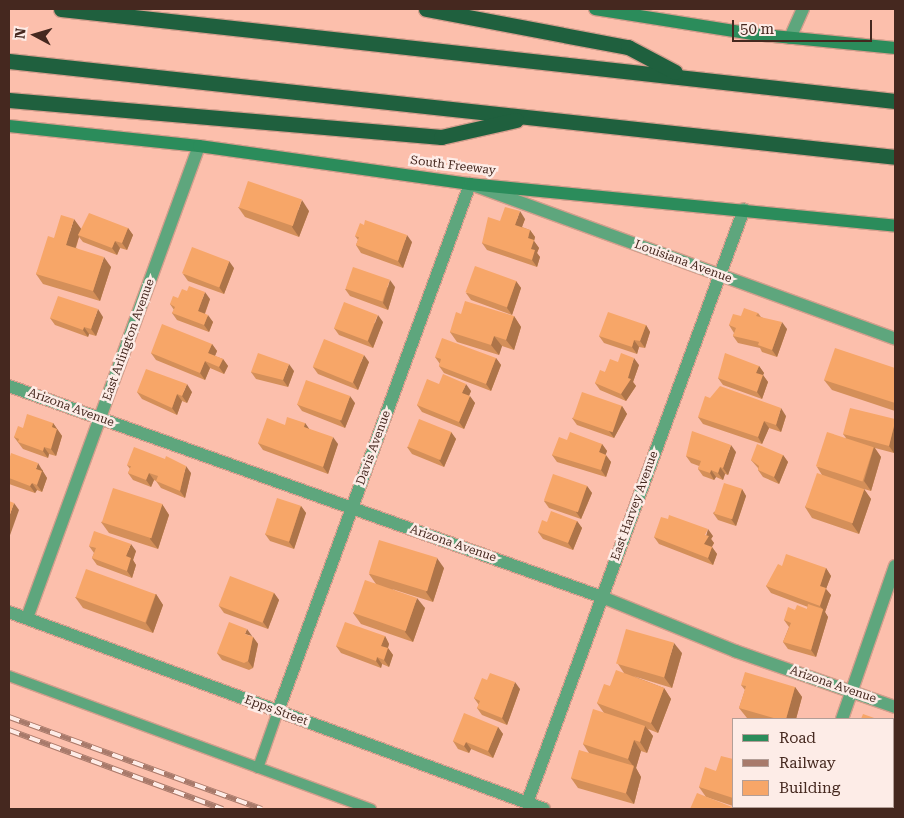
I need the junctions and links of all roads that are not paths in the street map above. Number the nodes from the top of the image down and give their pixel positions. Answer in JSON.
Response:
{"nodes":[{"id":1,"x":61,"y":9,"type":"edge"},
{"id":2,"x":426,"y":9,"type":"edge"},
{"id":3,"x":594,"y":9,"type":"edge"},
{"id":4,"x":803,"y":9,"type":"edge"},
{"id":5,"x":790,"y":38,"type":"junction"},
{"id":6,"x":895,"y":48,"type":"edge"},
{"id":7,"x":9,"y":61,"type":"edge"},
{"id":8,"x":683,"y":77,"type":"junction"},
{"id":9,"x":9,"y":100,"type":"edge"},
{"id":10,"x":895,"y":101,"type":"edge"},
{"id":11,"x":527,"y":117,"type":"junction"},
{"id":12,"x":9,"y":126,"type":"edge"},
{"id":13,"x":199,"y":146,"type":"junction"},
{"id":14,"x":895,"y":157,"type":"edge"},
{"id":15,"x":470,"y":184,"type":"junction"},
{"id":16,"x":744,"y":209,"type":"junction"},
{"id":17,"x":895,"y":226,"type":"edge"},
{"id":18,"x":719,"y":275,"type":"junction"},
{"id":19,"x":895,"y":339,"type":"edge"},
{"id":20,"x":9,"y":386,"type":"edge"},
{"id":21,"x":100,"y":419,"type":"junction"},
{"id":22,"x":352,"y":509,"type":"junction"},
{"id":23,"x":895,"y":566,"type":"edge"},
{"id":24,"x":602,"y":597,"type":"junction"},
{"id":25,"x":9,"y":612,"type":"edge"},
{"id":26,"x":27,"y":618,"type":"junction"},
{"id":27,"x":9,"y":676,"type":"edge"},
{"id":28,"x":853,"y":691,"type":"junction"},
{"id":29,"x":895,"y":707,"type":"edge"},
{"id":30,"x":278,"y":711,"type":"junction"},
{"id":31,"x":842,"y":718,"type":"edge"},
{"id":32,"x":258,"y":768,"type":"junction"},
{"id":33,"x":527,"y":803,"type":"junction"},
{"id":34,"x":371,"y":809,"type":"edge"},
{"id":35,"x":544,"y":809,"type":"edge"}],
"edges":[{"from":1,"to":8,"type":"highway"},
{"from":2,"to":8,"type":"highway"},
{"from":3,"to":5,"type":"main road"},
{"from":4,"to":5,"type":"street"},
{"from":5,"to":6,"type":"main road"},
{"from":7,"to":11,"type":"highway"},
{"from":8,"to":10,"type":"highway"},
{"from":9,"to":11,"type":"highway"},
{"from":11,"to":14,"type":"highway"},
{"from":12,"to":13,"type":"main road","name":"South Freeway"},
{"from":13,"to":15,"type":"main road","name":"South Freeway"},
{"from":13,"to":21,"type":"street","name":"East Arlington Avenue"},
{"from":15,"to":16,"type":"main road","name":"South Freeway"},
{"from":15,"to":18,"type":"street","name":"Louisiana Avenue"},
{"from":15,"to":22,"type":"street","name":"Davis Avenue"},
{"from":16,"to":17,"type":"main road","name":"South Freeway"},
{"from":16,"to":18,"type":"street","name":"East Harvey Avenue"},
{"from":18,"to":19,"type":"street","name":"Louisiana Avenue"},
{"from":18,"to":24,"type":"street","name":"East Harvey Avenue"},
{"from":20,"to":21,"type":"street","name":"Arizona Avenue"},
{"from":21,"to":22,"type":"street","name":"Arizona Avenue"},
{"from":21,"to":26,"type":"street","name":"East Arlington Avenue"},
{"from":22,"to":24,"type":"street","name":"Arizona Avenue"},
{"from":22,"to":30,"type":"street","name":"Davis Avenue"},
{"from":23,"to":28,"type":"street"},
{"from":24,"to":28,"type":"street","name":"Arizona Avenue"},
{"from":24,"to":33,"type":"street","name":"East Harvey Avenue"},
{"from":25,"to":26,"type":"street","name":"Epps Street"},
{"from":26,"to":30,"type":"street","name":"Epps Street"},
{"from":27,"to":32,"type":"lane"},
{"from":28,"to":29,"type":"street","name":"Arizona Avenue"},
{"from":28,"to":31,"type":"street"},
{"from":30,"to":32,"type":"lane"},
{"from":30,"to":33,"type":"street","name":"Epps Street"},
{"from":32,"to":34,"type":"lane"},
{"from":33,"to":35,"type":"street","name":"Epps Street"}]}
